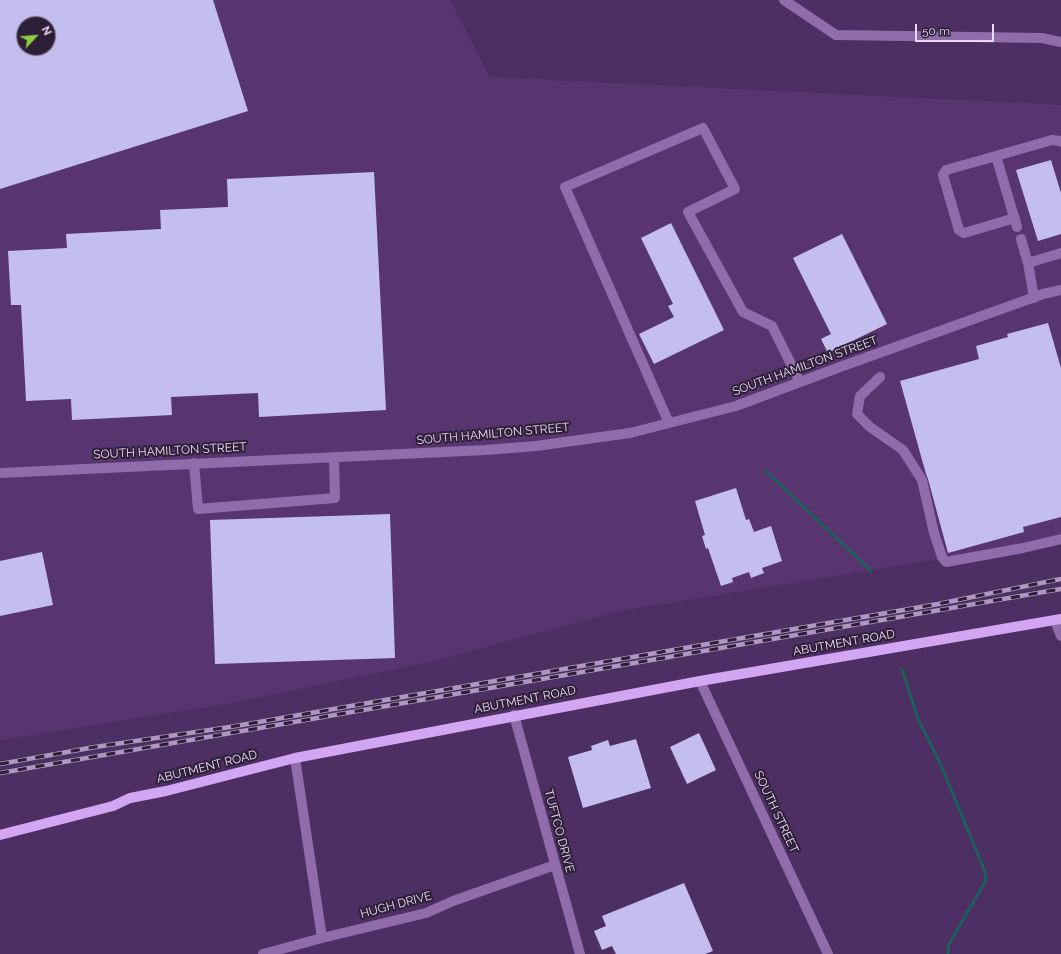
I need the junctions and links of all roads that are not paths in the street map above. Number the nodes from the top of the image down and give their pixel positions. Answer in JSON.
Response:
{"nodes":[{"id":1,"x":784,"y":0,"type":"edge"},
{"id":2,"x":1061,"y":42,"type":"edge"},
{"id":3,"x":1061,"y":142,"type":"edge"},
{"id":4,"x":996,"y":156,"type":"junction"},
{"id":5,"x":1021,"y":239,"type":"dead end"},
{"id":6,"x":1061,"y":252,"type":"edge"},
{"id":7,"x":1028,"y":263,"type":"junction"},
{"id":8,"x":1061,"y":290,"type":"edge"},
{"id":9,"x":1034,"y":298,"type":"junction"},
{"id":10,"x":880,"y":377,"type":"dead end"},
{"id":11,"x":800,"y":382,"type":"junction"},
{"id":12,"x":669,"y":423,"type":"junction"},
{"id":13,"x":334,"y":457,"type":"junction"},
{"id":14,"x":194,"y":463,"type":"junction"},
{"id":15,"x":0,"y":473,"type":"edge"},
{"id":16,"x":1061,"y":539,"type":"edge"},
{"id":17,"x":1058,"y":620,"type":"edge"},
{"id":18,"x":1061,"y":636,"type":"edge"},
{"id":19,"x":700,"y":681,"type":"junction"},
{"id":20,"x":514,"y":715,"type":"junction"},
{"id":21,"x":295,"y":758,"type":"junction"},
{"id":22,"x":0,"y":835,"type":"edge"},
{"id":23,"x":555,"y":866,"type":"junction"},
{"id":24,"x":322,"y":938,"type":"junction"},
{"id":25,"x":264,"y":954,"type":"edge"},
{"id":26,"x":580,"y":954,"type":"edge"},
{"id":27,"x":828,"y":954,"type":"edge"}],
"edges":[{"from":1,"to":2,"type":"street"},
{"from":3,"to":4,"type":"street"},
{"from":4,"to":4,"type":"street"},
{"from":5,"to":7,"type":"street"},
{"from":6,"to":7,"type":"street"},
{"from":7,"to":9,"type":"street"},
{"from":8,"to":9,"type":"street","name":"SOUTH HAMILTON STREET"},
{"from":9,"to":11,"type":"street","name":"SOUTH HAMILTON STREET"},
{"from":10,"to":16,"type":"street"},
{"from":11,"to":12,"type":"street","name":"SOUTH HAMILTON STREET"},
{"from":11,"to":12,"type":"street"},
{"from":12,"to":13,"type":"street","name":"SOUTH HAMILTON STREET"},
{"from":13,"to":14,"type":"street","name":"SOUTH HAMILTON STREET"},
{"from":13,"to":14,"type":"street"},
{"from":14,"to":15,"type":"street","name":"SOUTH HAMILTON STREET"},
{"from":17,"to":18,"type":"street"},
{"from":17,"to":19,"type":"main road","name":"ABUTMENT ROAD"},
{"from":19,"to":20,"type":"main road","name":"ABUTMENT ROAD"},
{"from":19,"to":27,"type":"street","name":"SOUTH STREET"},
{"from":20,"to":21,"type":"main road","name":"ABUTMENT ROAD"},
{"from":20,"to":23,"type":"street","name":"TUFTCO DRIVE"},
{"from":21,"to":22,"type":"main road","name":"ABUTMENT ROAD"},
{"from":21,"to":24,"type":"street"},
{"from":23,"to":24,"type":"street","name":"HUGH DRIVE"},
{"from":23,"to":26,"type":"street","name":"TUFTCO DRIVE"},
{"from":24,"to":25,"type":"street","name":"HUGH DRIVE"}]}
